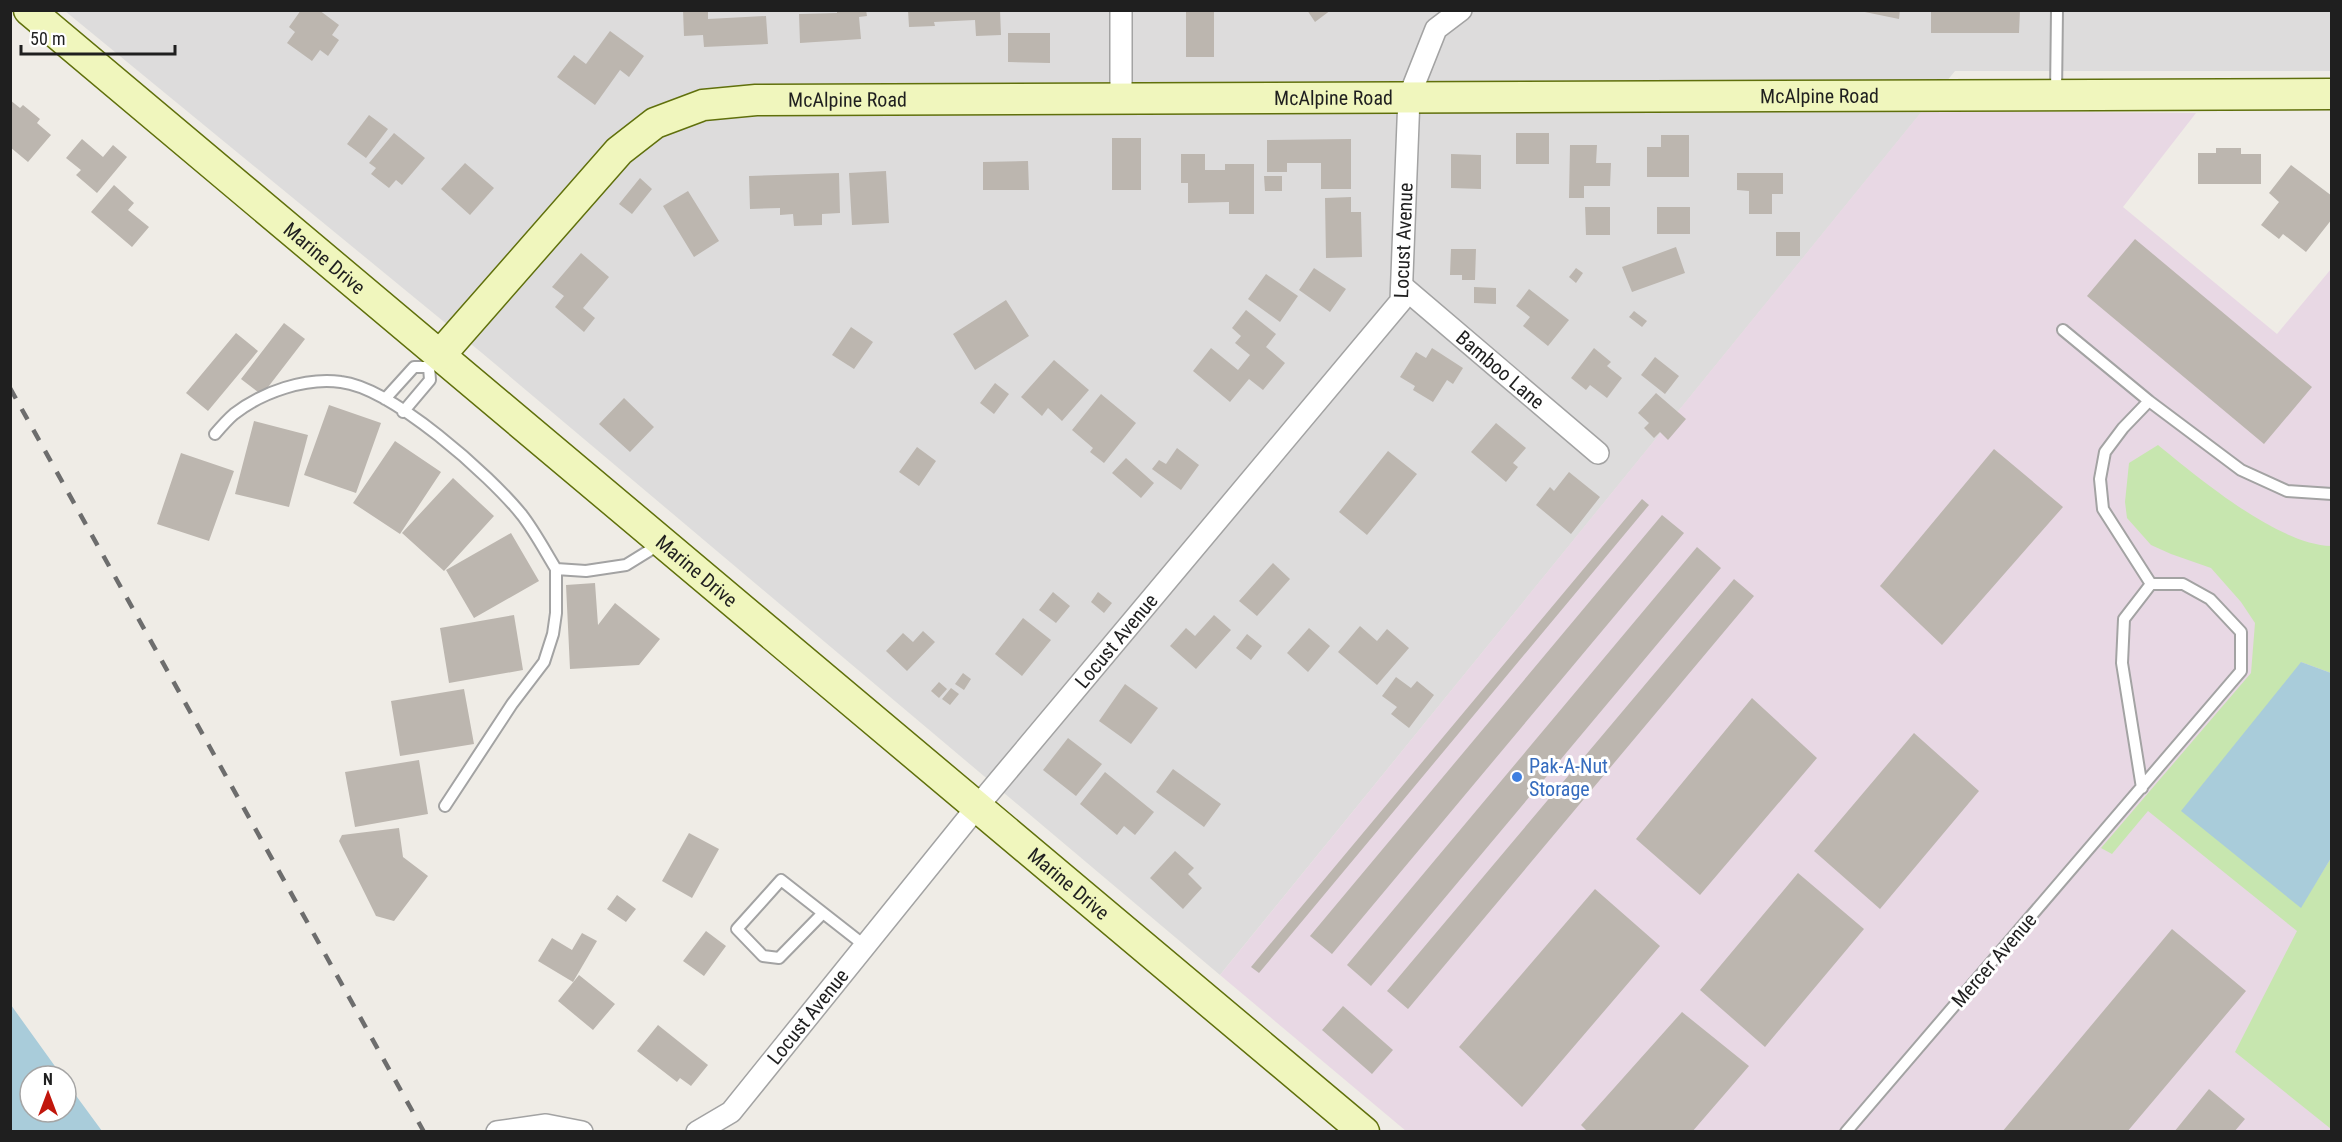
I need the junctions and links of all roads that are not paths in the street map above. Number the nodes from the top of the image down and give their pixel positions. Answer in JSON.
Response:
{"nodes":[{"id":1,"x":29,"y":10,"type":"edge"},
{"id":2,"x":1121,"y":10,"type":"edge"},
{"id":3,"x":1461,"y":10,"type":"edge"},
{"id":4,"x":2057,"y":10,"type":"edge"},
{"id":5,"x":2056,"y":94,"type":"junction"},
{"id":6,"x":2331,"y":94,"type":"edge"},
{"id":7,"x":1409,"y":97,"type":"junction"},
{"id":8,"x":1121,"y":98,"type":"junction"},
{"id":9,"x":1402,"y":286,"type":"junction"},
{"id":10,"x":2063,"y":330,"type":"dead end"},
{"id":11,"x":434,"y":361,"type":"junction"},
{"id":12,"x":385,"y":399,"type":"junction"},
{"id":13,"x":2149,"y":401,"type":"junction"},
{"id":14,"x":404,"y":412,"type":"junction"},
{"id":15,"x":215,"y":434,"type":"dead end"},
{"id":16,"x":1598,"y":453,"type":"dead end"},
{"id":17,"x":2331,"y":493,"type":"edge"},
{"id":18,"x":663,"y":543,"type":"junction"},
{"id":19,"x":556,"y":569,"type":"junction"},
{"id":20,"x":2151,"y":584,"type":"junction"},
{"id":21,"x":2142,"y":788,"type":"junction"},
{"id":22,"x":445,"y":806,"type":"dead end"},
{"id":23,"x":977,"y":807,"type":"junction"},
{"id":24,"x":823,"y":913,"type":"junction"},
{"id":25,"x":864,"y":945,"type":"junction"},
{"id":26,"x":497,"y":1131,"type":"edge"},
{"id":27,"x":582,"y":1131,"type":"edge"},
{"id":28,"x":697,"y":1131,"type":"edge"},
{"id":29,"x":1364,"y":1131,"type":"edge"},
{"id":30,"x":1846,"y":1131,"type":"edge"}],
"edges":[{"from":1,"to":11,"type":"street","name":"Marine Drive"},
{"from":2,"to":8,"type":"street"},
{"from":3,"to":7,"type":"street","name":"Locust Avenue"},
{"from":4,"to":5,"type":"lane"},
{"from":5,"to":6,"type":"street","name":"McAlpine Road"},
{"from":5,"to":7,"type":"street","name":"McAlpine Road"},
{"from":7,"to":8,"type":"street","name":"McAlpine Road"},
{"from":7,"to":9,"type":"street","name":"Locust Avenue"},
{"from":8,"to":11,"type":"street","name":"McAlpine Road"},
{"from":9,"to":16,"type":"street","name":"Bamboo Lane"},
{"from":9,"to":23,"type":"street","name":"Locust Avenue"},
{"from":10,"to":13,"type":"lane"},
{"from":11,"to":12,"type":"lane"},
{"from":11,"to":14,"type":"lane"},
{"from":11,"to":18,"type":"street","name":"Marine Drive"},
{"from":12,"to":14,"type":"lane"},
{"from":12,"to":15,"type":"lane"},
{"from":13,"to":17,"type":"lane"},
{"from":13,"to":20,"type":"lane"},
{"from":14,"to":19,"type":"lane"},
{"from":18,"to":19,"type":"lane"},
{"from":18,"to":23,"type":"street","name":"Marine Drive"},
{"from":19,"to":22,"type":"lane"},
{"from":20,"to":21,"type":"lane"},
{"from":20,"to":21,"type":"lane","name":"Mercer Avenue"},
{"from":21,"to":30,"type":"lane","name":"Mercer Avenue"},
{"from":23,"to":25,"type":"street","name":"Locust Avenue"},
{"from":23,"to":29,"type":"street","name":"Marine Drive"},
{"from":24,"to":24,"type":"lane"},
{"from":24,"to":25,"type":"lane"},
{"from":25,"to":28,"type":"street","name":"Locust Avenue"},
{"from":26,"to":27,"type":"street"}]}
